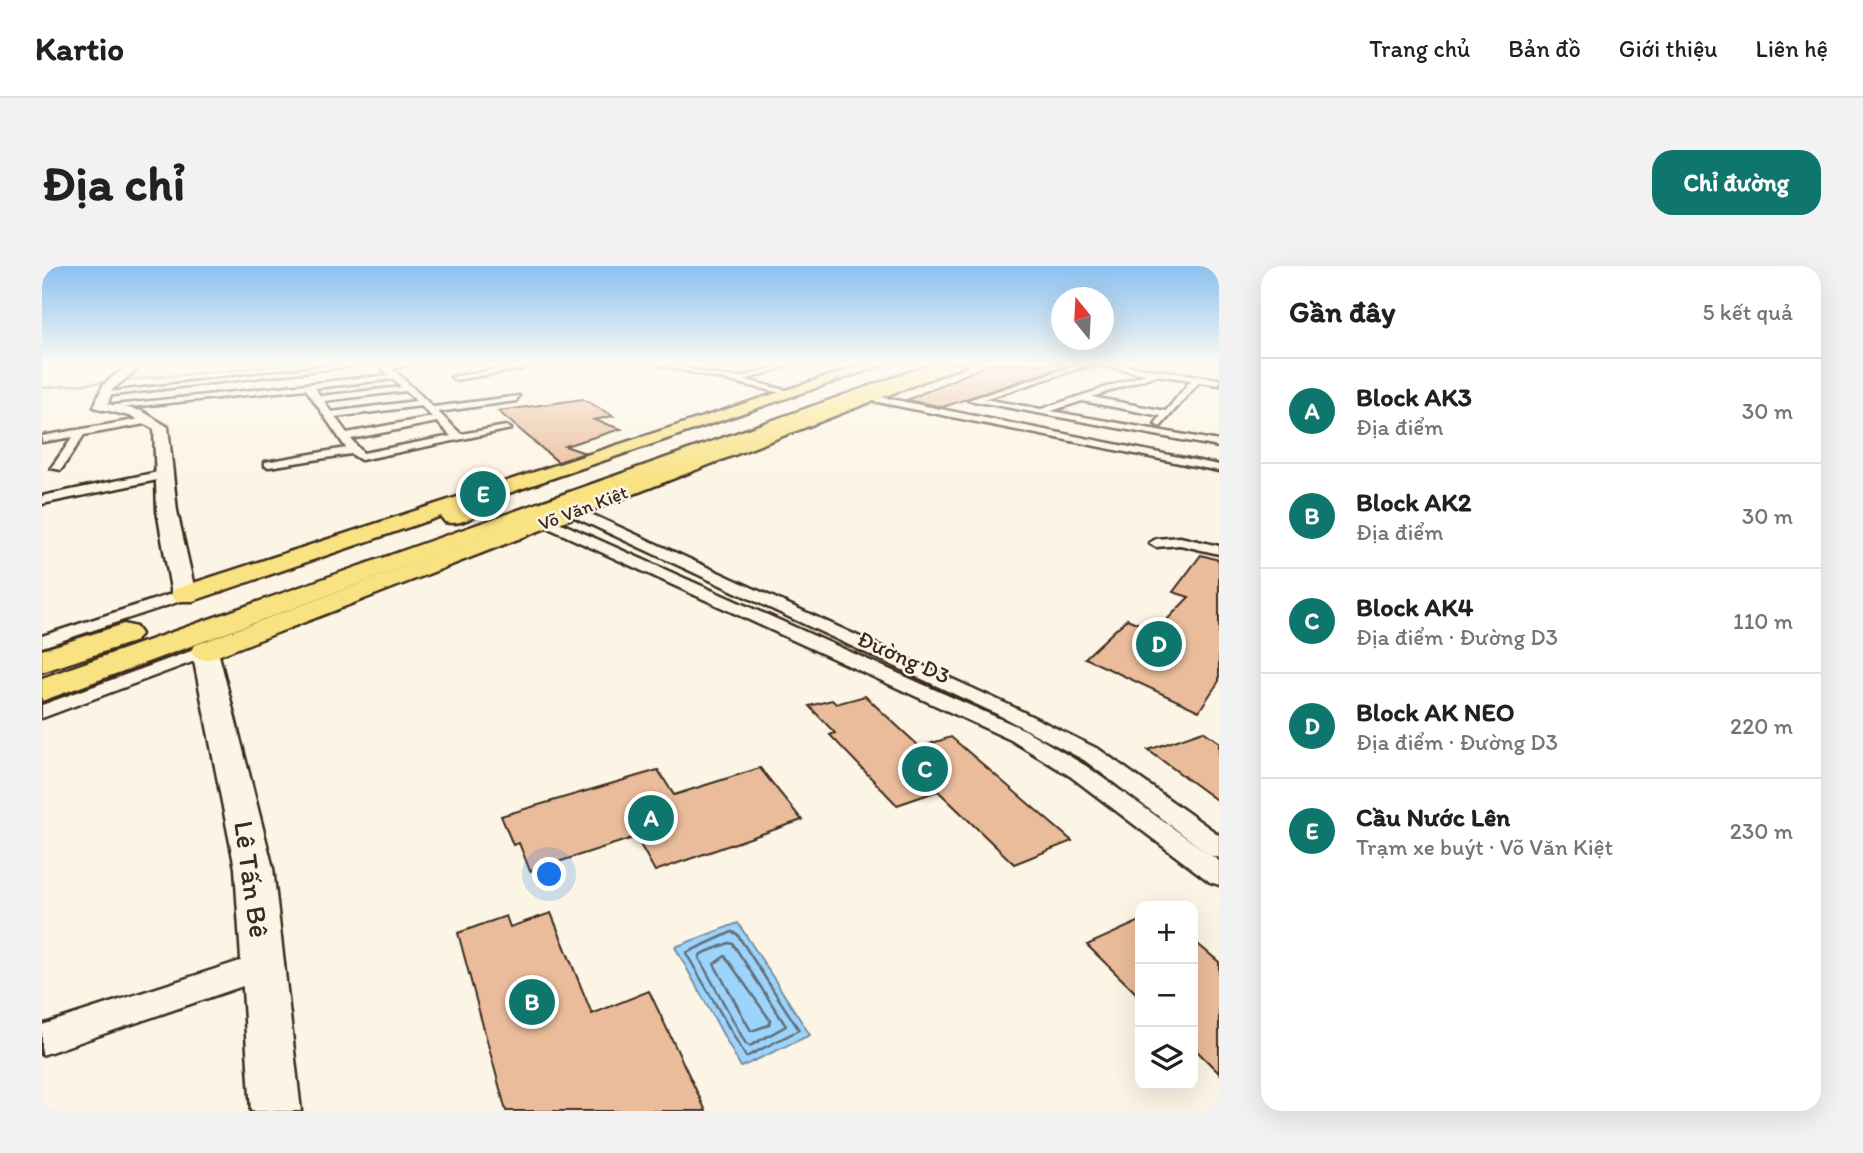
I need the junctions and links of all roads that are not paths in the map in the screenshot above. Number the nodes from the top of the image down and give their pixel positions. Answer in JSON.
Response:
{"nodes":[{"id":1,"x":125,"y":403,"type":"edge"},
{"id":2,"x":321,"y":403,"type":"edge"},
{"id":3,"x":419,"y":403,"type":"edge"},
{"id":4,"x":422,"y":403,"type":"edge"},
{"id":5,"x":478,"y":403,"type":"edge"},
{"id":6,"x":763,"y":403,"type":"edge"},
{"id":7,"x":789,"y":403,"type":"edge"},
{"id":8,"x":838,"y":403,"type":"edge"},
{"id":9,"x":857,"y":403,"type":"edge"},
{"id":10,"x":898,"y":403,"type":"edge"},
{"id":11,"x":964,"y":403,"type":"edge"},
{"id":12,"x":994,"y":403,"type":"edge"},
{"id":13,"x":1066,"y":403,"type":"edge"},
{"id":14,"x":1106,"y":403,"type":"edge"},
{"id":15,"x":1175,"y":403,"type":"edge"},
{"id":16,"x":432,"y":410,"type":"junction"},
{"id":17,"x":1040,"y":411,"type":"junction"},
{"id":18,"x":941,"y":412,"type":"junction"},
{"id":19,"x":1166,"y":414,"type":"junction"},
{"id":20,"x":328,"y":415,"type":"junction"},
{"id":21,"x":440,"y":419,"type":"junction"},
{"id":22,"x":152,"y":420,"type":"junction"},
{"id":23,"x":493,"y":421,"type":"dead end"},
{"id":24,"x":449,"y":428,"type":"junction"},
{"id":25,"x":506,"y":429,"type":"dead end"},
{"id":26,"x":81,"y":432,"type":"junction"},
{"id":27,"x":1154,"y":432,"type":"junction"},
{"id":28,"x":343,"y":437,"type":"junction"},
{"id":29,"x":458,"y":437,"type":"junction"},
{"id":30,"x":42,"y":439,"type":"edge"},
{"id":31,"x":1219,"y":444,"type":"edge"},
{"id":32,"x":357,"y":454,"type":"junction"},
{"id":33,"x":269,"y":464,"type":"dead end"},
{"id":34,"x":57,"y":468,"type":"dead end"},
{"id":35,"x":1219,"y":468,"type":"edge"},
{"id":36,"x":163,"y":475,"type":"junction"},
{"id":37,"x":484,"y":496,"type":"junction"},
{"id":38,"x":42,"y":500,"type":"edge"},
{"id":39,"x":580,"y":515,"type":"junction"},
{"id":40,"x":454,"y":517,"type":"junction"},
{"id":41,"x":553,"y":524,"type":"junction"},
{"id":42,"x":497,"y":540,"type":"junction"},
{"id":43,"x":1156,"y":543,"type":"dead end"},
{"id":44,"x":1219,"y":550,"type":"edge"},
{"id":45,"x":184,"y":594,"type":"junction"},
{"id":46,"x":309,"y":594,"type":"junction"},
{"id":47,"x":240,"y":606,"type":"junction"},
{"id":48,"x":42,"y":642,"type":"edge"},
{"id":49,"x":205,"y":651,"type":"junction"},
{"id":50,"x":42,"y":662,"type":"edge"},
{"id":51,"x":42,"y":690,"type":"edge"},
{"id":52,"x":42,"y":712,"type":"edge"},
{"id":53,"x":1219,"y":848,"type":"edge"},
{"id":54,"x":1219,"y":875,"type":"edge"},
{"id":55,"x":265,"y":966,"type":"junction"},
{"id":56,"x":42,"y":1040,"type":"edge"},
{"id":57,"x":276,"y":1111,"type":"edge"}],
"edges":[{"from":1,"to":22,"type":"street"},
{"from":2,"to":20,"type":"street"},
{"from":3,"to":20,"type":"street"},
{"from":4,"to":16,"type":"street"},
{"from":5,"to":16,"type":"street"},
{"from":6,"to":37,"type":"main road","name":"Võ Văn Kiệt"},
{"from":7,"to":40,"type":"highway","name":"Võ Văn Kiệt"},
{"from":8,"to":46,"type":"highway","name":"Võ Văn Kiệt"},
{"from":9,"to":39,"type":"main road","name":"Võ Văn Kiệt"},
{"from":10,"to":18,"type":"street"},
{"from":11,"to":18,"type":"street"},
{"from":12,"to":17,"type":"street"},
{"from":13,"to":17,"type":"street"},
{"from":14,"to":19,"type":"street"},
{"from":15,"to":19,"type":"street"},
{"from":16,"to":21,"type":"street"},
{"from":17,"to":27,"type":"street"},
{"from":18,"to":35,"type":"street"},
{"from":19,"to":27,"type":"street"},
{"from":20,"to":28,"type":"street"},
{"from":21,"to":24,"type":"street"},
{"from":21,"to":28,"type":"street"},
{"from":22,"to":26,"type":"street"},
{"from":22,"to":36,"type":"street"},
{"from":23,"to":24,"type":"street"},
{"from":24,"to":29,"type":"street"},
{"from":25,"to":29,"type":"street"},
{"from":26,"to":30,"type":"street"},
{"from":26,"to":34,"type":"street"},
{"from":27,"to":31,"type":"street"},
{"from":28,"to":32,"type":"street"},
{"from":29,"to":32,"type":"street"},
{"from":32,"to":33,"type":"street"},
{"from":36,"to":38,"type":"street"},
{"from":36,"to":45,"type":"street"},
{"from":37,"to":40,"type":"highway"},
{"from":37,"to":45,"type":"main road","name":"Võ Văn Kiệt"},
{"from":39,"to":41,"type":"main road","name":"Võ Văn Kiệt"},
{"from":39,"to":53,"type":"street","name":"Đường D3"},
{"from":40,"to":47,"type":"highway","name":"Võ Văn Kiệt"},
{"from":41,"to":42,"type":"main road","name":"Võ Văn Kiệt"},
{"from":41,"to":54,"type":"street","name":"Đường D3"},
{"from":42,"to":46,"type":"highway"},
{"from":42,"to":49,"type":"main road","name":"Võ Văn Kiệt"},
{"from":43,"to":44,"type":"street"},
{"from":45,"to":48,"type":"street"},
{"from":46,"to":47,"type":"highway","name":"Võ Văn Kiệt"},
{"from":47,"to":50,"type":"highway"},
{"from":47,"to":51,"type":"highway"},
{"from":49,"to":52,"type":"street"},
{"from":49,"to":55,"type":"street","name":"Lê Tấn Bê"},
{"from":55,"to":56,"type":"street"},
{"from":55,"to":57,"type":"street","name":"Lê Tấn Bê"}]}
